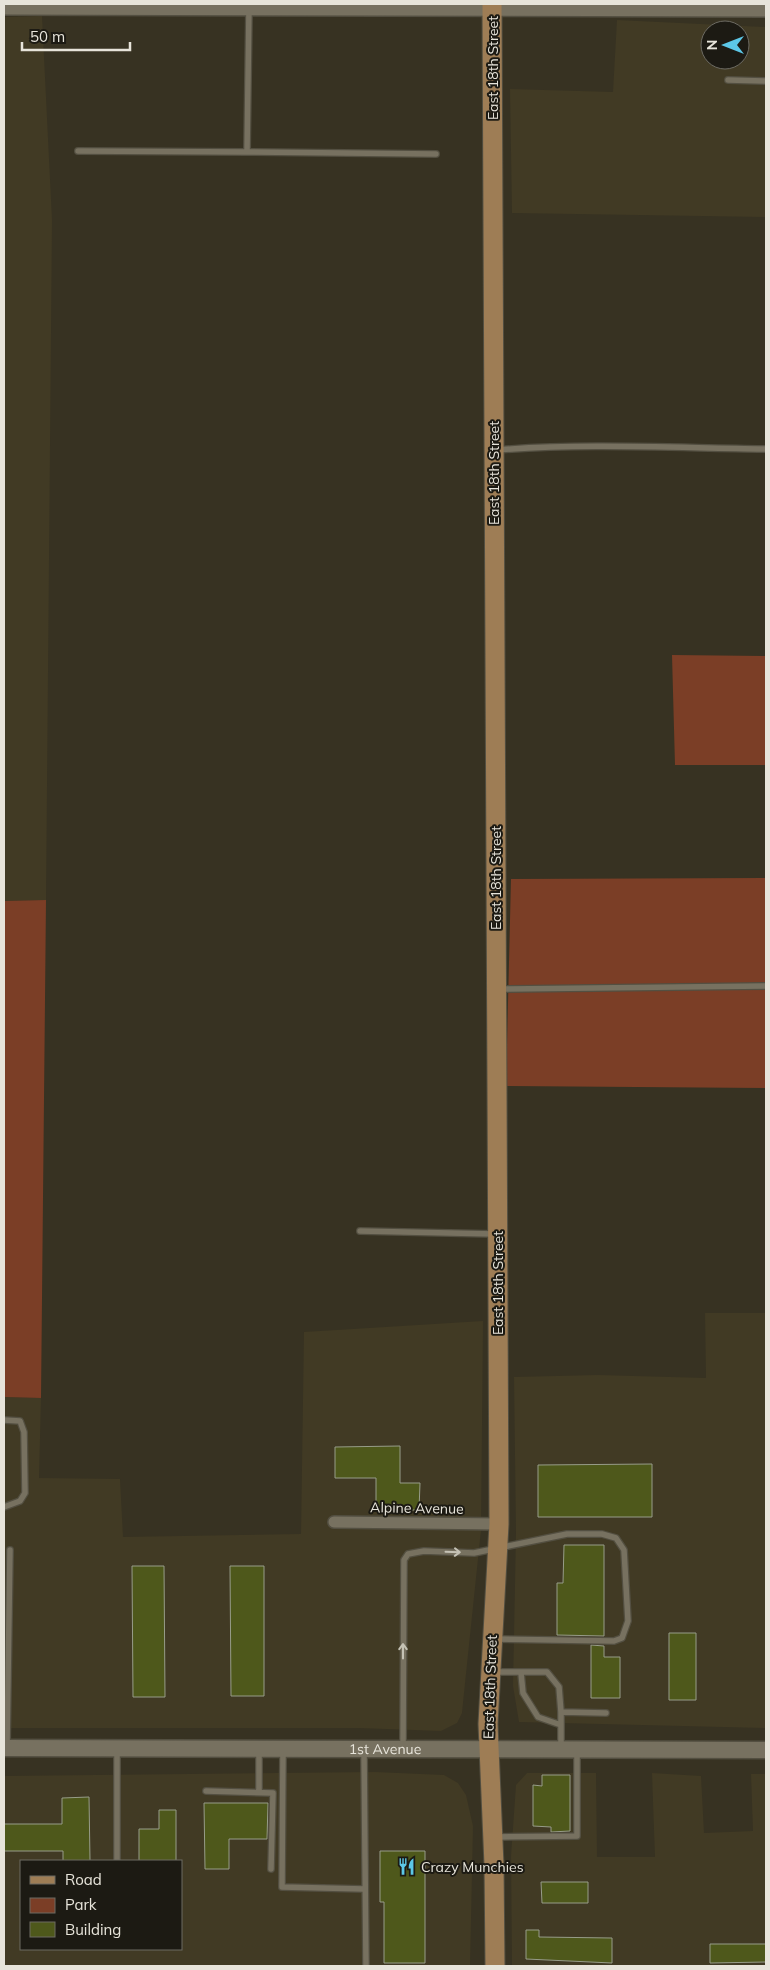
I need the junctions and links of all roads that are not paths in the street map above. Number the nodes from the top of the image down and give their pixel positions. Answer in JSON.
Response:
{"nodes":[{"id":1,"x":219,"y":6,"type":"edge"},
{"id":2,"x":338,"y":6,"type":"edge"},
{"id":3,"x":581,"y":6,"type":"edge"},
{"id":4,"x":4,"y":7,"type":"edge"},
{"id":5,"x":492,"y":7,"type":"edge"},
{"id":6,"x":736,"y":7,"type":"edge"},
{"id":7,"x":249,"y":8,"type":"junction"},
{"id":8,"x":766,"y":10,"type":"edge"},
{"id":9,"x":728,"y":80,"type":"dead end"},
{"id":10,"x":766,"y":81,"type":"edge"},
{"id":11,"x":78,"y":151,"type":"dead end"},
{"id":12,"x":247,"y":152,"type":"junction"},
{"id":13,"x":436,"y":154,"type":"dead end"},
{"id":14,"x":766,"y":449,"type":"edge"},
{"id":15,"x":494,"y":450,"type":"junction"},
{"id":16,"x":766,"y":986,"type":"edge"},
{"id":17,"x":496,"y":990,"type":"junction"},
{"id":18,"x":360,"y":1231,"type":"dead end"},
{"id":19,"x":498,"y":1234,"type":"junction"},
{"id":20,"x":4,"y":1420,"type":"edge"},
{"id":21,"x":4,"y":1507,"type":"edge"},
{"id":22,"x":334,"y":1522,"type":"dead end"},
{"id":23,"x":499,"y":1524,"type":"junction"},
{"id":24,"x":498,"y":1547,"type":"junction"},
{"id":25,"x":10,"y":1550,"type":"dead end"},
{"id":26,"x":6,"y":1613,"type":"edge"},
{"id":27,"x":492,"y":1639,"type":"junction"},
{"id":28,"x":490,"y":1672,"type":"junction"},
{"id":29,"x":521,"y":1673,"type":"junction"},
{"id":30,"x":562,"y":1712,"type":"junction"},
{"id":31,"x":606,"y":1713,"type":"dead end"},
{"id":32,"x":562,"y":1725,"type":"junction"},
{"id":33,"x":5,"y":1748,"type":"edge"},
{"id":34,"x":117,"y":1748,"type":"junction"},
{"id":35,"x":260,"y":1749,"type":"junction"},
{"id":36,"x":283,"y":1749,"type":"junction"},
{"id":37,"x":364,"y":1749,"type":"junction"},
{"id":38,"x":403,"y":1749,"type":"junction"},
{"id":39,"x":766,"y":1750,"type":"edge"},
{"id":40,"x":488,"y":1751,"type":"junction"},
{"id":41,"x":569,"y":1751,"type":"junction"},
{"id":42,"x":206,"y":1791,"type":"dead end"},
{"id":43,"x":260,"y":1792,"type":"junction"},
{"id":44,"x":492,"y":1837,"type":"junction"},
{"id":45,"x":117,"y":1860,"type":"edge"},
{"id":46,"x":271,"y":1869,"type":"dead end"},
{"id":47,"x":364,"y":1889,"type":"junction"},
{"id":48,"x":366,"y":1966,"type":"edge"},
{"id":49,"x":495,"y":1966,"type":"edge"}],
"edges":[{"from":1,"to":4,"type":"street"},
{"from":1,"to":7,"type":"street"},
{"from":2,"to":5,"type":"street"},
{"from":2,"to":7,"type":"street"},
{"from":3,"to":5,"type":"street"},
{"from":3,"to":6,"type":"street"},
{"from":5,"to":15,"type":"main road","name":"East 18th Street"},
{"from":6,"to":8,"type":"street"},
{"from":7,"to":12,"type":"lane"},
{"from":9,"to":10,"type":"lane"},
{"from":11,"to":12,"type":"lane"},
{"from":12,"to":13,"type":"lane"},
{"from":14,"to":15,"type":"lane"},
{"from":15,"to":17,"type":"main road","name":"East 18th Street"},
{"from":16,"to":17,"type":"lane"},
{"from":17,"to":19,"type":"main road","name":"East 18th Street"},
{"from":18,"to":19,"type":"lane"},
{"from":19,"to":23,"type":"main road","name":"East 18th Street"},
{"from":20,"to":21,"type":"lane"},
{"from":22,"to":23,"type":"street","name":"Alpine Avenue"},
{"from":23,"to":24,"type":"main road","name":"East 18th Street"},
{"from":24,"to":27,"type":"main road","name":"East 18th Street"},
{"from":24,"to":27,"type":"lane"},
{"from":38,"to":24,"type":"lane","one_way":true},
{"from":25,"to":26,"type":"lane"},
{"from":26,"to":33,"type":"lane"},
{"from":27,"to":28,"type":"main road","name":"East 18th Street"},
{"from":28,"to":29,"type":"lane"},
{"from":28,"to":40,"type":"main road","name":"East 18th Street"},
{"from":29,"to":30,"type":"lane"},
{"from":29,"to":32,"type":"lane"},
{"from":30,"to":31,"type":"lane"},
{"from":30,"to":32,"type":"lane"},
{"from":32,"to":41,"type":"lane"},
{"from":33,"to":34,"type":"main road","name":"1st Avenue"},
{"from":34,"to":35,"type":"main road","name":"1st Avenue"},
{"from":34,"to":45,"type":"lane"},
{"from":35,"to":36,"type":"main road","name":"1st Avenue"},
{"from":35,"to":43,"type":"lane"},
{"from":36,"to":37,"type":"main road","name":"1st Avenue"},
{"from":36,"to":47,"type":"lane"},
{"from":37,"to":38,"type":"main road","name":"1st Avenue"},
{"from":37,"to":47,"type":"lane"},
{"from":38,"to":40,"type":"main road","name":"1st Avenue"},
{"from":39,"to":41,"type":"main road","name":"1st Avenue"},
{"from":40,"to":41,"type":"main road","name":"1st Avenue"},
{"from":40,"to":44,"type":"main road","name":"East 18th Street"},
{"from":41,"to":44,"type":"lane"},
{"from":42,"to":43,"type":"lane"},
{"from":43,"to":46,"type":"lane"},
{"from":44,"to":49,"type":"main road","name":"East 18th Street"},
{"from":47,"to":48,"type":"lane"}]}
